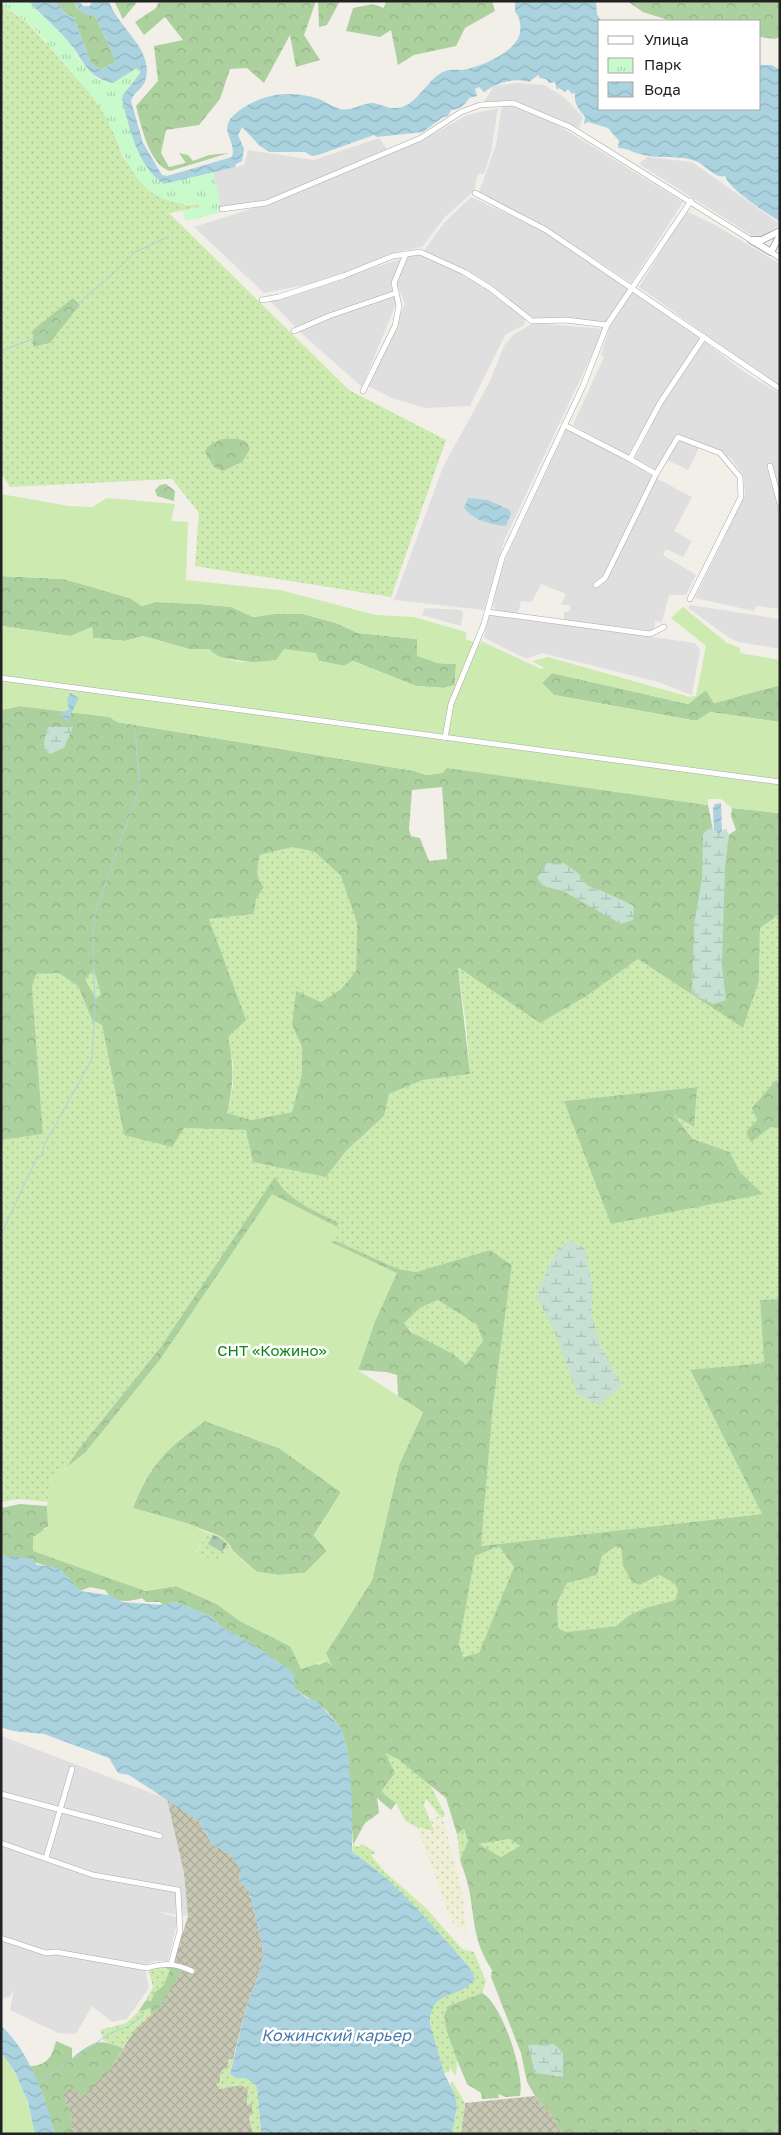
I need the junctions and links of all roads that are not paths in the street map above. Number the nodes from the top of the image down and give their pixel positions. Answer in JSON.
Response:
{"nodes":[{"id":1,"x":475,"y":192,"type":"dead end"},
{"id":2,"x":691,"y":201,"type":"junction"},
{"id":3,"x":222,"y":209,"type":"dead end"},
{"id":4,"x":780,"y":231,"type":"edge"},
{"id":5,"x":780,"y":235,"type":"edge"},
{"id":6,"x":751,"y":240,"type":"joint"},
{"id":7,"x":762,"y":243,"type":"junction"},
{"id":8,"x":771,"y":252,"type":"junction"},
{"id":9,"x":406,"y":254,"type":"junction"},
{"id":10,"x":780,"y":258,"type":"edge"},
{"id":11,"x":633,"y":288,"type":"junction"},
{"id":12,"x":396,"y":293,"type":"junction"},
{"id":13,"x":262,"y":300,"type":"dead end"},
{"id":14,"x":607,"y":325,"type":"junction"},
{"id":15,"x":294,"y":331,"type":"dead end"},
{"id":16,"x":704,"y":336,"type":"junction"},
{"id":17,"x":780,"y":389,"type":"edge"},
{"id":18,"x":363,"y":391,"type":"dead end"},
{"id":19,"x":564,"y":424,"type":"junction"},
{"id":20,"x":630,"y":459,"type":"junction"},
{"id":21,"x":770,"y":466,"type":"dead end"},
{"id":22,"x":656,"y":474,"type":"junction"},
{"id":23,"x":780,"y":504,"type":"edge"},
{"id":24,"x":596,"y":584,"type":"dead end"},
{"id":25,"x":690,"y":599,"type":"dead end"},
{"id":26,"x":487,"y":612,"type":"junction"},
{"id":27,"x":664,"y":627,"type":"dead end"},
{"id":28,"x":1,"y":678,"type":"edge"},
{"id":29,"x":445,"y":738,"type":"junction"},
{"id":30,"x":780,"y":782,"type":"edge"},
{"id":31,"x":72,"y":1770,"type":"dead end"},
{"id":32,"x":1,"y":1794,"type":"edge"},
{"id":33,"x":61,"y":1809,"type":"junction"},
{"id":34,"x":160,"y":1836,"type":"dead end"},
{"id":35,"x":1,"y":1843,"type":"edge"},
{"id":36,"x":46,"y":1858,"type":"junction"},
{"id":37,"x":1,"y":1938,"type":"edge"},
{"id":38,"x":171,"y":1964,"type":"junction"},
{"id":39,"x":192,"y":1971,"type":"dead end"}],
"edges":[{"from":1,"to":11,"type":"street"},
{"from":2,"to":3,"type":"street"},
{"from":2,"to":6,"type":"street"},
{"from":2,"to":11,"type":"street"},
{"from":4,"to":7,"type":"street"},
{"from":5,"to":8,"type":"street"},
{"from":6,"to":7,"type":"street"},
{"from":7,"to":8,"type":"street"},
{"from":8,"to":10,"type":"street"},
{"from":9,"to":12,"type":"street"},
{"from":9,"to":13,"type":"street"},
{"from":9,"to":14,"type":"street"},
{"from":11,"to":14,"type":"street"},
{"from":11,"to":16,"type":"street"},
{"from":12,"to":15,"type":"street"},
{"from":12,"to":18,"type":"street"},
{"from":14,"to":19,"type":"street"},
{"from":16,"to":17,"type":"street"},
{"from":16,"to":20,"type":"street"},
{"from":19,"to":20,"type":"street"},
{"from":19,"to":26,"type":"street"},
{"from":20,"to":22,"type":"street"},
{"from":21,"to":23,"type":"street"},
{"from":22,"to":24,"type":"street"},
{"from":22,"to":25,"type":"street"},
{"from":26,"to":27,"type":"street"},
{"from":26,"to":29,"type":"street"},
{"from":28,"to":29,"type":"street"},
{"from":29,"to":30,"type":"street"},
{"from":31,"to":33,"type":"street"},
{"from":32,"to":33,"type":"street"},
{"from":33,"to":34,"type":"street"},
{"from":33,"to":36,"type":"street"},
{"from":35,"to":36,"type":"street"},
{"from":36,"to":38,"type":"street"},
{"from":37,"to":38,"type":"street"},
{"from":38,"to":39,"type":"street"}]}
